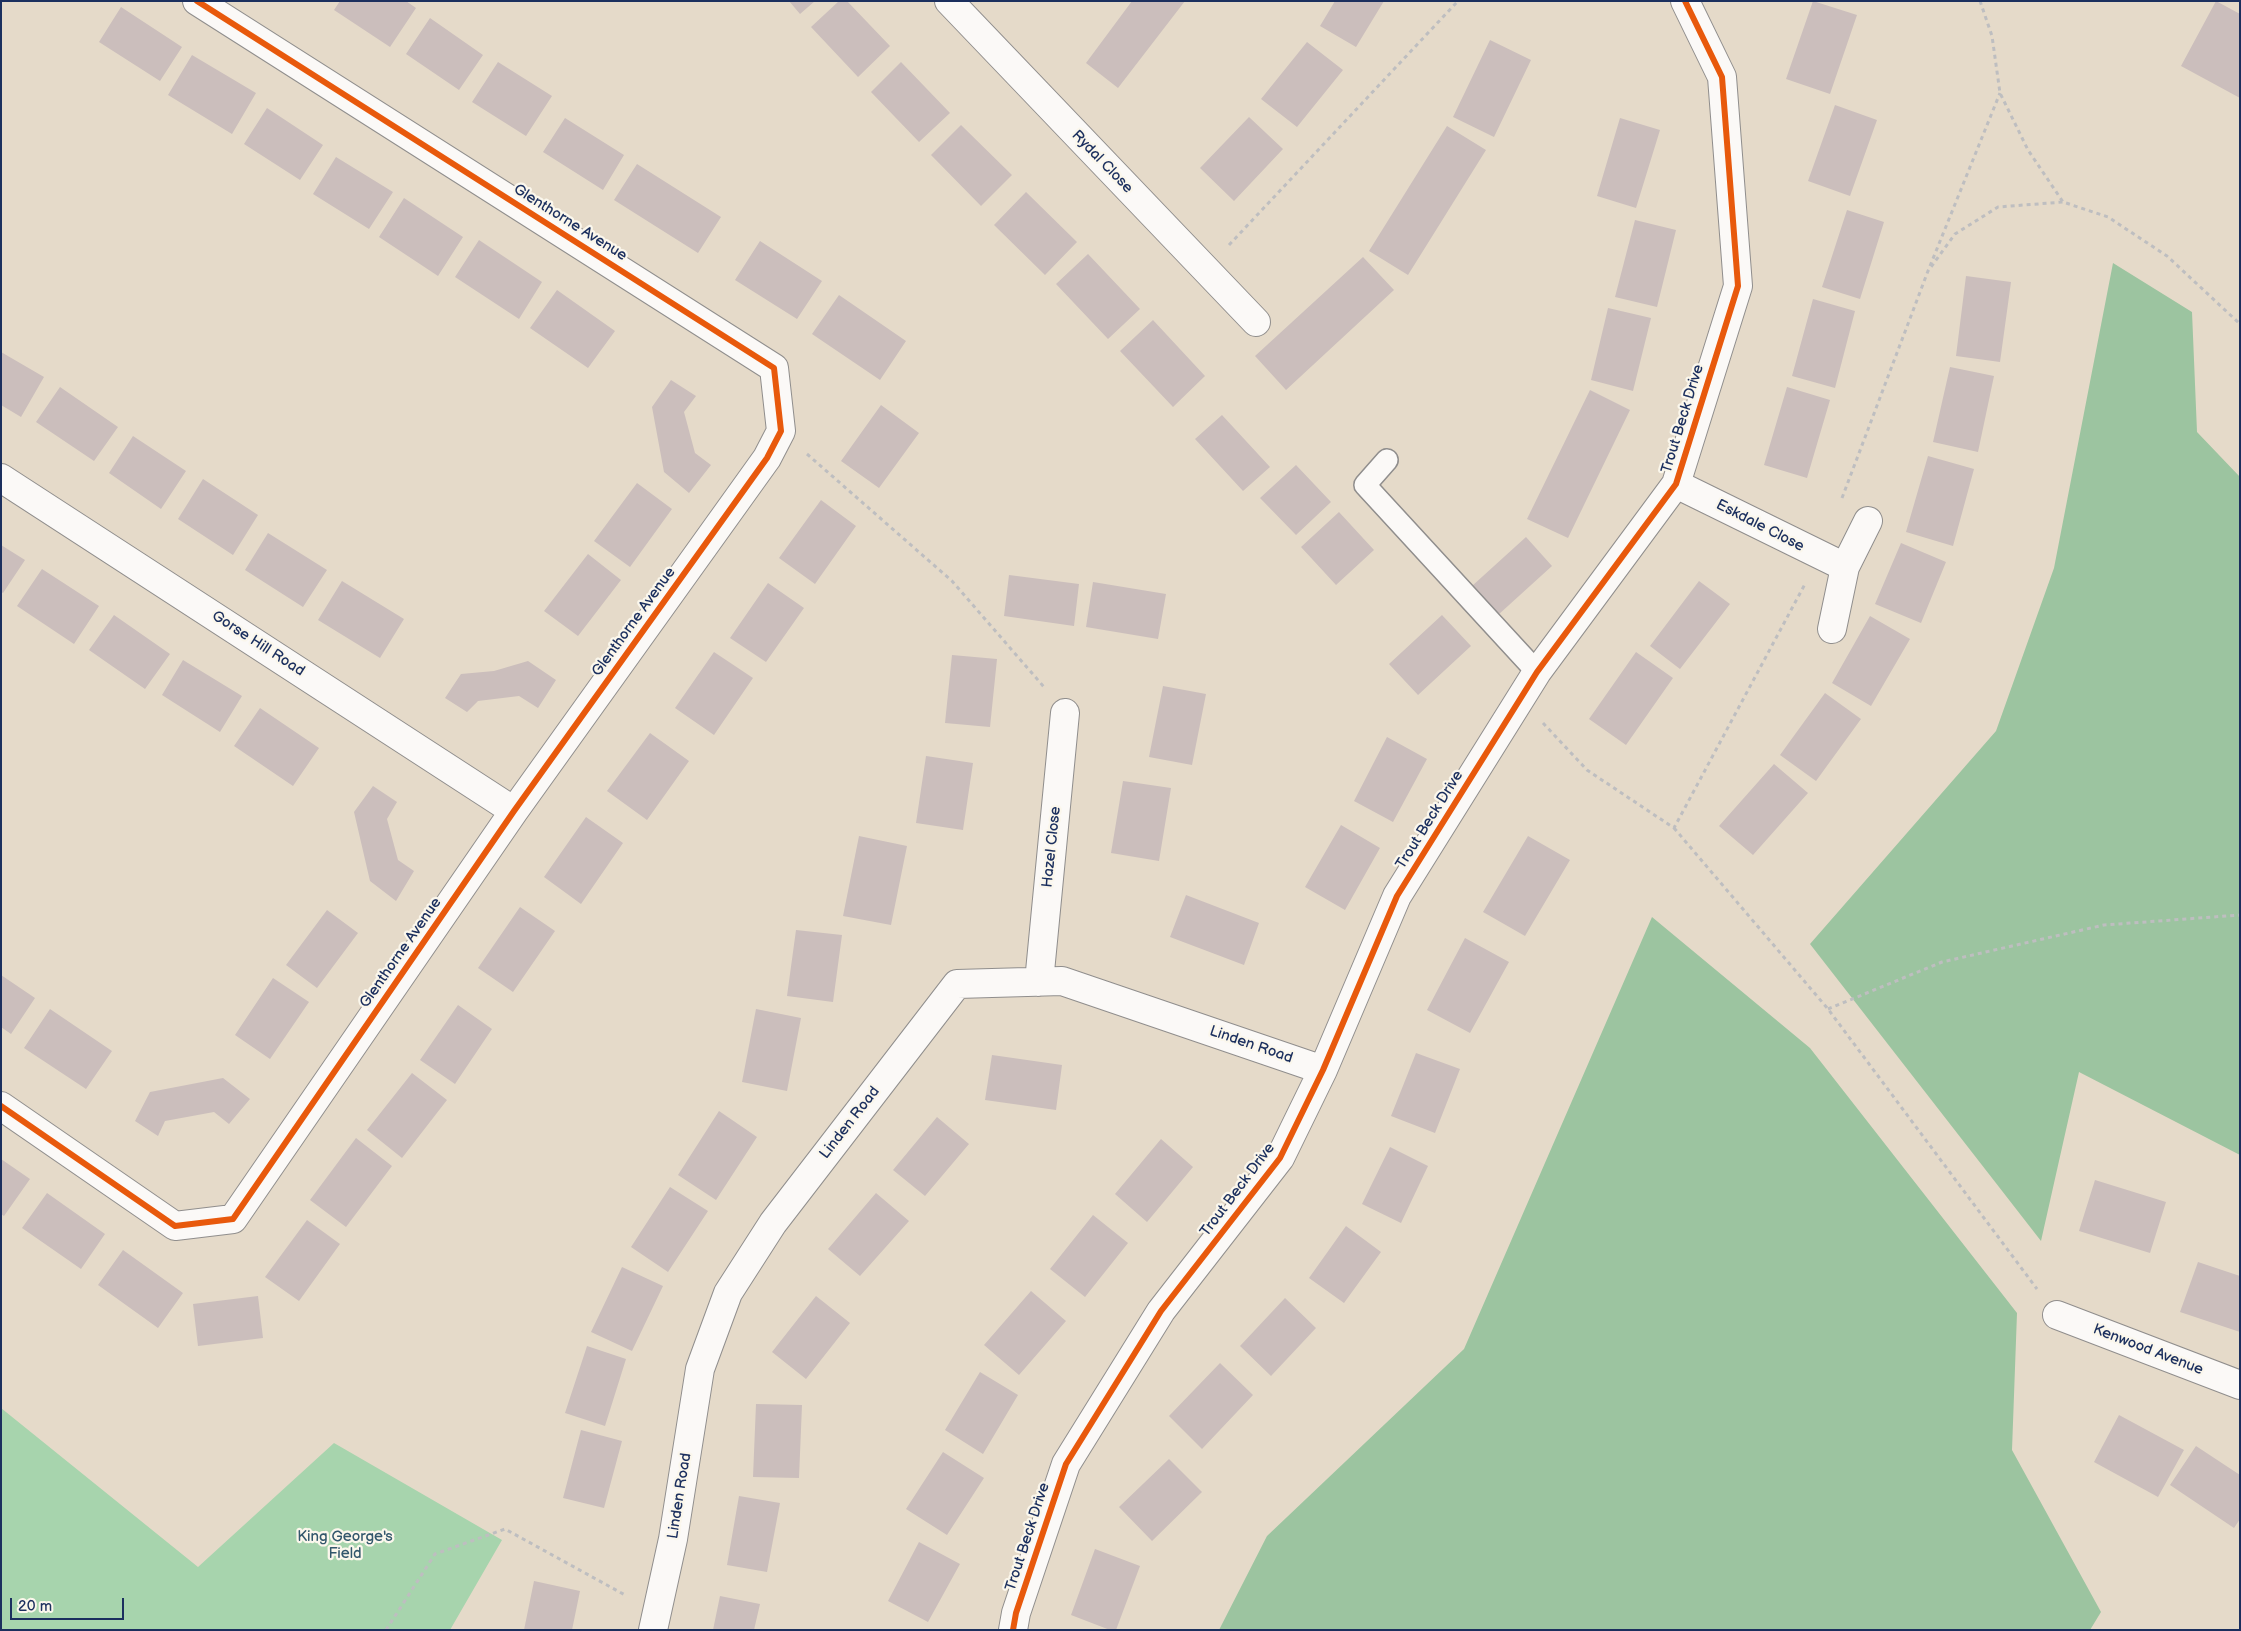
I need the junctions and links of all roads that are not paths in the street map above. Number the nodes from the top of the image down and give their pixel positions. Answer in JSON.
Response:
{"nodes":[{"id":1,"x":197,"y":1,"type":"edge"},
{"id":2,"x":949,"y":1,"type":"edge"},
{"id":3,"x":1685,"y":1,"type":"edge"},
{"id":4,"x":1256,"y":322,"type":"dead end"},
{"id":5,"x":1387,"y":460,"type":"dead end"},
{"id":6,"x":1,"y":478,"type":"edge"},
{"id":7,"x":1676,"y":484,"type":"junction"},
{"id":8,"x":1868,"y":521,"type":"dead end"},
{"id":9,"x":1845,"y":567,"type":"junction"},
{"id":10,"x":1832,"y":629,"type":"dead end"},
{"id":11,"x":1537,"y":672,"type":"junction"},
{"id":12,"x":1065,"y":713,"type":"road end"},
{"id":13,"x":514,"y":811,"type":"junction"},
{"id":14,"x":1039,"y":982,"type":"junction"},
{"id":15,"x":1323,"y":1070,"type":"junction"},
{"id":16,"x":1,"y":1106,"type":"edge"},
{"id":17,"x":2057,"y":1315,"type":"road end"},
{"id":18,"x":2240,"y":1385,"type":"edge"},
{"id":19,"x":655,"y":1622,"type":"edge"},
{"id":20,"x":1013,"y":1630,"type":"edge"}],
"edges":[{"from":1,"to":13,"type":"street","name":"Glenthorne Avenue"},
{"from":2,"to":4,"type":"street","name":"Rydal Close"},
{"from":3,"to":7,"type":"street","name":"Trout Beck Drive"},
{"from":5,"to":11,"type":"lane"},
{"from":6,"to":13,"type":"street","name":"Gorse Hill Road"},
{"from":7,"to":9,"type":"street","name":"Eskdale Close"},
{"from":7,"to":11,"type":"street","name":"Trout Beck Drive"},
{"from":8,"to":9,"type":"street"},
{"from":9,"to":10,"type":"street"},
{"from":11,"to":15,"type":"street","name":"Trout Beck Drive"},
{"from":12,"to":14,"type":"street","name":"Hazel Close"},
{"from":13,"to":16,"type":"street","name":"Glenthorne Avenue"},
{"from":14,"to":15,"type":"street","name":"Linden Road"},
{"from":14,"to":19,"type":"street","name":"Linden Road"},
{"from":15,"to":20,"type":"street","name":"Trout Beck Drive"},
{"from":17,"to":18,"type":"street","name":"Kenwood Avenue"}]}
